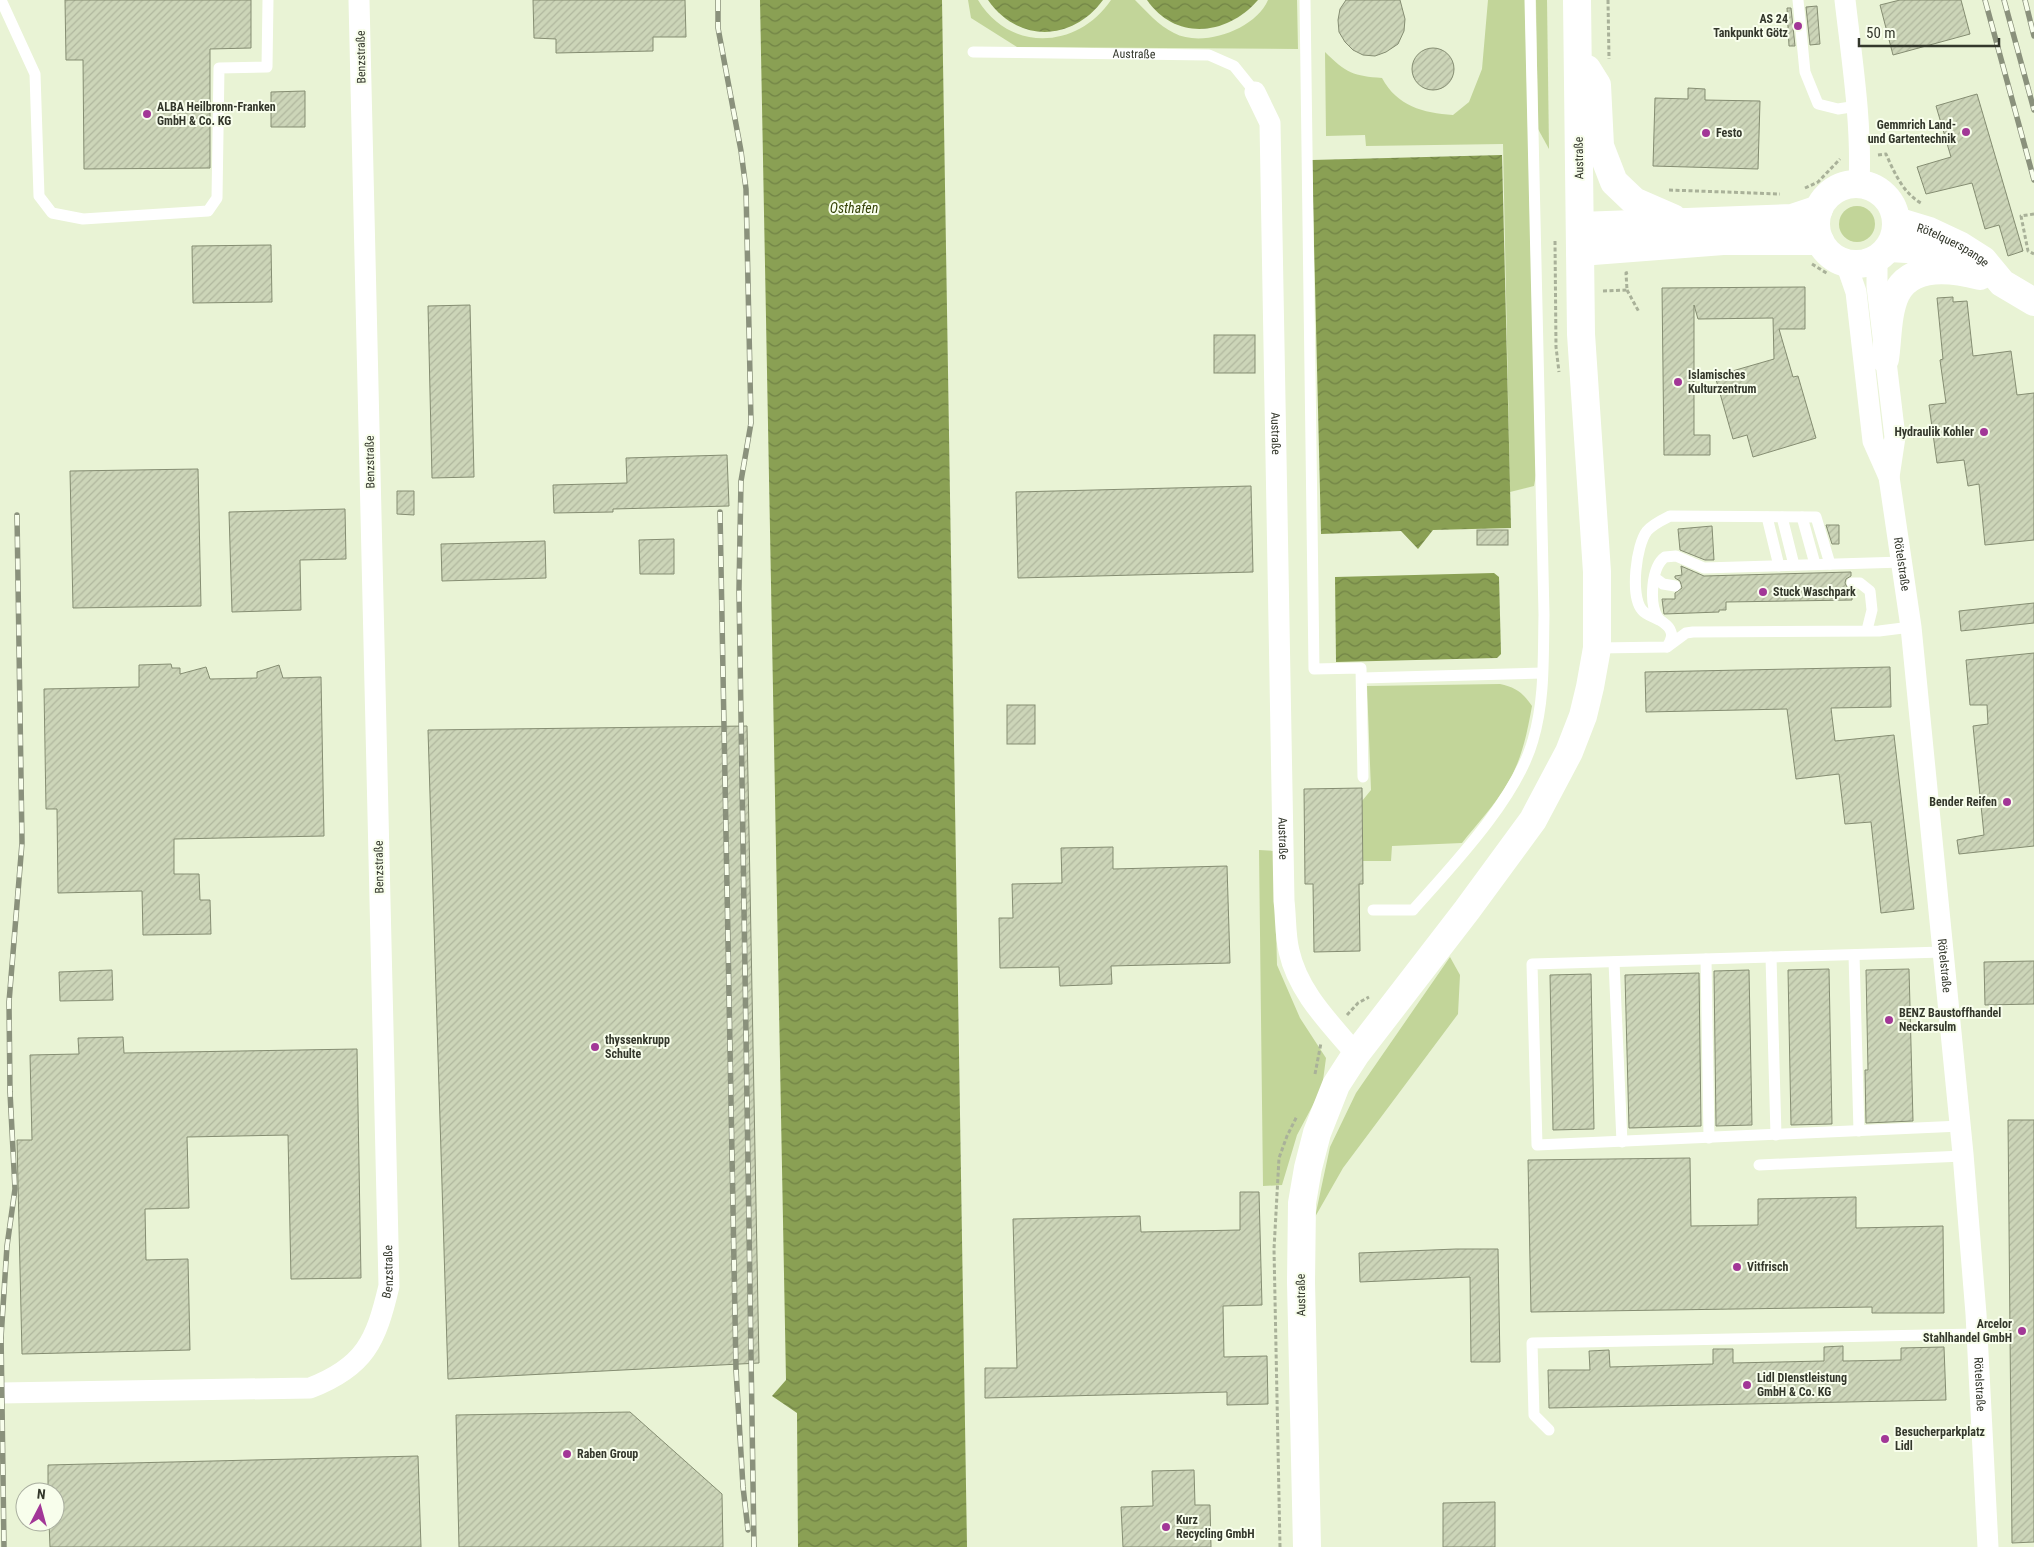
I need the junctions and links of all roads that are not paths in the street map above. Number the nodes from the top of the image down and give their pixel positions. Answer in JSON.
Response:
{"nodes":[{"id":1,"x":2,"y":0,"type":"edge"},
{"id":2,"x":268,"y":0,"type":"edge"},
{"id":3,"x":359,"y":0,"type":"edge"},
{"id":4,"x":1305,"y":0,"type":"edge"},
{"id":5,"x":1530,"y":0,"type":"edge"},
{"id":6,"x":1577,"y":0,"type":"edge"},
{"id":7,"x":1798,"y":0,"type":"edge"},
{"id":8,"x":1845,"y":0,"type":"edge"},
{"id":9,"x":973,"y":52,"type":"dead end"},
{"id":10,"x":1578,"y":56,"type":"junction"},
{"id":11,"x":1255,"y":92,"type":"joint"},
{"id":12,"x":1857,"y":106,"type":"junction"},
{"id":13,"x":1859,"y":184,"type":"junction"},
{"id":14,"x":1819,"y":209,"type":"junction"},
{"id":15,"x":1896,"y":221,"type":"junction"},
{"id":16,"x":1684,"y":222,"type":"junction"},
{"id":17,"x":1580,"y":239,"type":"junction"},
{"id":18,"x":1820,"y":241,"type":"junction"},
{"id":19,"x":1883,"y":254,"type":"junction"},
{"id":20,"x":1846,"y":263,"type":"junction"},
{"id":21,"x":1991,"y":279,"type":"junction"},
{"id":22,"x":2034,"y":302,"type":"edge"},
{"id":23,"x":1885,"y":359,"type":"junction"},
{"id":24,"x":1889,"y":477,"type":"junction"},
{"id":25,"x":1802,"y":516,"type":"junction"},
{"id":26,"x":1767,"y":517,"type":"junction"},
{"id":27,"x":1782,"y":517,"type":"junction"},
{"id":28,"x":1903,"y":562,"type":"junction"},
{"id":29,"x":1815,"y":564,"type":"junction"},
{"id":30,"x":1830,"y":564,"type":"junction"},
{"id":31,"x":1794,"y":565,"type":"junction"},
{"id":32,"x":1779,"y":566,"type":"junction"},
{"id":33,"x":1655,"y":578,"type":"junction"},
{"id":34,"x":1852,"y":583,"type":"dead end"},
{"id":35,"x":1675,"y":586,"type":"dead end"},
{"id":36,"x":1659,"y":620,"type":"junction"},
{"id":37,"x":1911,"y":627,"type":"junction"},
{"id":38,"x":1867,"y":630,"type":"junction"},
{"id":39,"x":1667,"y":647,"type":"junction"},
{"id":40,"x":1597,"y":648,"type":"junction"},
{"id":41,"x":1542,"y":673,"type":"junction"},
{"id":42,"x":1362,"y":678,"type":"junction"},
{"id":43,"x":1363,"y":777,"type":"dead end"},
{"id":44,"x":1373,"y":910,"type":"dead end"},
{"id":45,"x":1943,"y":952,"type":"junction"},
{"id":46,"x":1854,"y":955,"type":"junction"},
{"id":47,"x":1771,"y":957,"type":"junction"},
{"id":48,"x":1706,"y":959,"type":"junction"},
{"id":49,"x":1614,"y":962,"type":"junction"},
{"id":50,"x":1356,"y":1054,"type":"junction"},
{"id":51,"x":1961,"y":1126,"type":"junction"},
{"id":52,"x":1859,"y":1131,"type":"junction"},
{"id":53,"x":1776,"y":1135,"type":"junction"},
{"id":54,"x":1709,"y":1138,"type":"junction"},
{"id":55,"x":1622,"y":1142,"type":"junction"},
{"id":56,"x":1963,"y":1156,"type":"junction"},
{"id":57,"x":1758,"y":1165,"type":"dead end"},
{"id":58,"x":1978,"y":1334,"type":"junction"},
{"id":59,"x":0,"y":1393,"type":"edge"},
{"id":60,"x":1549,"y":1430,"type":"dead end"},
{"id":61,"x":1307,"y":1547,"type":"edge"},
{"id":62,"x":1988,"y":1547,"type":"edge"}],
"edges":[{"from":1,"to":2,"type":"lane"},
{"from":3,"to":59,"type":"street","name":"Benzstraße"},
{"from":4,"to":42,"type":"lane"},
{"from":5,"to":41,"type":"lane"},
{"from":6,"to":10,"type":"main road","name":"Austraße"},
{"from":7,"to":12,"type":"lane"},
{"from":8,"to":12,"type":"street"},
{"from":9,"to":11,"type":"lane","name":"Austraße"},
{"from":10,"to":16,"type":"main road"},
{"from":10,"to":17,"type":"main road","name":"Austraße"},
{"from":11,"to":50,"type":"street","name":"Austraße"},
{"from":12,"to":13,"type":"street"},
{"from":13,"to":14,"type":"main road"},
{"from":13,"to":15,"type":"main road"},
{"from":14,"to":16,"type":"main road"},
{"from":14,"to":18,"type":"main road"},
{"from":15,"to":19,"type":"main road"},
{"from":15,"to":21,"type":"main road","name":"Rötelquerspange"},
{"from":16,"to":17,"type":"main road"},
{"from":17,"to":18,"type":"main road"},
{"from":17,"to":40,"type":"main road","name":"Austraße"},
{"from":18,"to":20,"type":"main road"},
{"from":19,"to":20,"type":"main road"},
{"from":19,"to":21,"type":"main road","name":"Rötelquerspange"},
{"from":19,"to":23,"type":"street","name":"Rötelstraße"},
{"from":20,"to":24,"type":"street","name":"Rötelstraße"},
{"from":21,"to":22,"type":"main road","name":"Rötelquerspange"},
{"from":21,"to":23,"type":"main road"},
{"from":23,"to":24,"type":"street","name":"Rötelstraße"},
{"from":24,"to":28,"type":"street","name":"Rötelstraße"},
{"from":25,"to":27,"type":"lane"},
{"from":25,"to":29,"type":"lane"},
{"from":25,"to":30,"type":"lane"},
{"from":26,"to":27,"type":"lane"},
{"from":26,"to":32,"type":"lane"},
{"from":26,"to":36,"type":"lane"},
{"from":27,"to":31,"type":"lane"},
{"from":28,"to":30,"type":"lane"},
{"from":28,"to":37,"type":"street","name":"Rötelstraße"},
{"from":29,"to":30,"type":"lane"},
{"from":29,"to":31,"type":"lane"},
{"from":31,"to":32,"type":"lane"},
{"from":32,"to":33,"type":"lane"},
{"from":33,"to":35,"type":"lane"},
{"from":33,"to":36,"type":"lane"},
{"from":34,"to":38,"type":"lane"},
{"from":36,"to":39,"type":"lane"},
{"from":37,"to":38,"type":"lane"},
{"from":37,"to":45,"type":"street","name":"Rötelstraße"},
{"from":38,"to":39,"type":"lane"},
{"from":39,"to":40,"type":"lane"},
{"from":40,"to":50,"type":"main road","name":"Austraße"},
{"from":41,"to":42,"type":"lane"},
{"from":41,"to":44,"type":"lane"},
{"from":42,"to":43,"type":"lane"},
{"from":45,"to":46,"type":"lane"},
{"from":45,"to":51,"type":"street","name":"Rötelstraße"},
{"from":46,"to":47,"type":"lane"},
{"from":46,"to":52,"type":"lane"},
{"from":47,"to":48,"type":"lane"},
{"from":47,"to":53,"type":"lane"},
{"from":48,"to":49,"type":"lane"},
{"from":48,"to":54,"type":"lane"},
{"from":49,"to":55,"type":"lane"},
{"from":49,"to":55,"type":"lane"},
{"from":50,"to":61,"type":"main road","name":"Austraße"},
{"from":51,"to":52,"type":"lane"},
{"from":51,"to":56,"type":"street","name":"Rötelstraße"},
{"from":52,"to":53,"type":"lane"},
{"from":53,"to":54,"type":"lane"},
{"from":54,"to":55,"type":"lane"},
{"from":56,"to":57,"type":"lane"},
{"from":56,"to":58,"type":"street","name":"Rötelstraße"},
{"from":58,"to":60,"type":"lane"},
{"from":58,"to":62,"type":"street","name":"Rötelstraße"}]}
